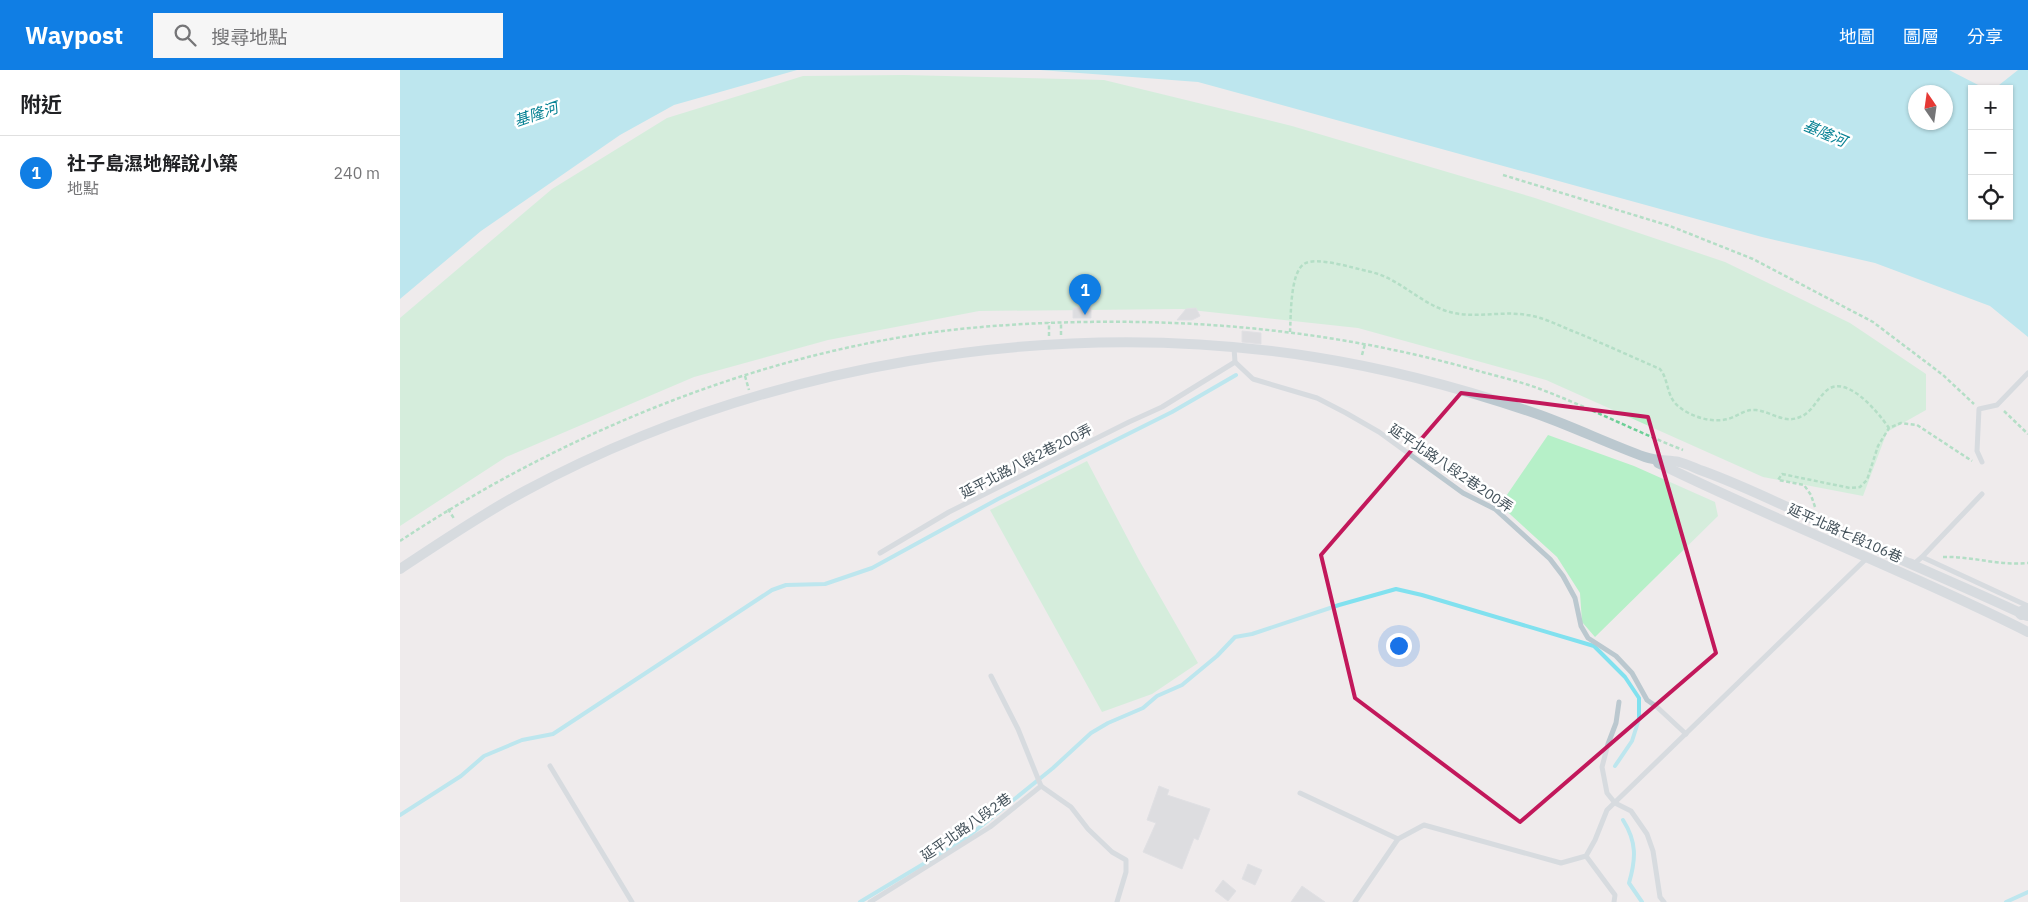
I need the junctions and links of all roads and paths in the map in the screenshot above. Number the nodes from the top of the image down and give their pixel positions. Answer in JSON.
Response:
{"nodes":[{"id":1,"x":1503,"y":175,"type":"dead end"},
{"id":2,"x":1048,"y":322,"type":"dead end"},
{"id":3,"x":1290,"y":332,"type":"dead end"},
{"id":4,"x":1048,"y":344,"type":"junction"},
{"id":5,"x":1234,"y":348,"type":"junction"},
{"id":6,"x":1235,"y":362,"type":"junction"},
{"id":7,"x":2028,"y":373,"type":"edge"},
{"id":8,"x":1998,"y":405,"type":"junction"},
{"id":9,"x":1979,"y":409,"type":"junction"},
{"id":10,"x":1889,"y":428,"type":"junction"},
{"id":11,"x":2028,"y":434,"type":"edge"},
{"id":12,"x":1650,"y":459,"type":"junction"},
{"id":13,"x":1980,"y":463,"type":"joint"},
{"id":14,"x":1982,"y":494,"type":"dead end"},
{"id":15,"x":1815,"y":507,"type":"dead end"},
{"id":16,"x":880,"y":553,"type":"dead end"},
{"id":17,"x":1856,"y":553,"type":"junction"},
{"id":18,"x":1922,"y":556,"type":"junction"},
{"id":19,"x":1867,"y":558,"type":"junction"},
{"id":20,"x":2028,"y":563,"type":"edge"},
{"id":21,"x":1940,"y":565,"type":"junction"},
{"id":22,"x":400,"y":568,"type":"edge"},
{"id":23,"x":2027,"y":611,"type":"edge"},
{"id":24,"x":2028,"y":632,"type":"edge"},
{"id":25,"x":991,"y":676,"type":"dead end"},
{"id":26,"x":1618,"y":702,"type":"dead end"},
{"id":27,"x":1686,"y":734,"type":"junction"},
{"id":28,"x":550,"y":766,"type":"dead end"},
{"id":29,"x":1041,"y":786,"type":"junction"},
{"id":30,"x":1300,"y":793,"type":"dead end"},
{"id":31,"x":1615,"y":803,"type":"junction"},
{"id":32,"x":1398,"y":839,"type":"junction"},
{"id":33,"x":1586,"y":856,"type":"junction"},
{"id":34,"x":632,"y":902,"type":"edge"},
{"id":35,"x":870,"y":902,"type":"edge"},
{"id":36,"x":1117,"y":902,"type":"edge"},
{"id":37,"x":1355,"y":902,"type":"edge"},
{"id":38,"x":1614,"y":902,"type":"edge"},
{"id":39,"x":1664,"y":902,"type":"edge"}],
"edges":[{"from":1,"to":9,"type":"path"},
{"from":2,"to":4,"type":"path"},
{"from":3,"to":10,"type":"path"},
{"from":4,"to":5,"type":"street"},
{"from":4,"to":22,"type":"street"},
{"from":5,"to":6,"type":"lane"},
{"from":5,"to":12,"type":"street"},
{"from":6,"to":16,"type":"lane","name":"延平北路八段2巷200弄"},
{"from":6,"to":27,"type":"lane","name":"延平北路八段2巷200弄"},
{"from":7,"to":8,"type":"lane"},
{"from":8,"to":9,"type":"lane"},
{"from":8,"to":11,"type":"path"},
{"from":9,"to":13,"type":"lane"},
{"from":10,"to":13,"type":"path"},
{"from":10,"to":15,"type":"path"},
{"from":12,"to":17,"type":"street","name":"延平北路七段106巷"},
{"from":12,"to":23,"type":"street"},
{"from":14,"to":18,"type":"lane"},
{"from":17,"to":18,"type":"lane"},
{"from":17,"to":19,"type":"street","name":"延平北路七段106巷"},
{"from":18,"to":21,"type":"lane"},
{"from":19,"to":24,"type":"street","name":"延平北路七段106巷"},
{"from":19,"to":27,"type":"lane"},
{"from":20,"to":21,"type":"path"},
{"from":21,"to":23,"type":"lane"},
{"from":25,"to":29,"type":"lane"},
{"from":26,"to":31,"type":"lane"},
{"from":27,"to":31,"type":"lane"},
{"from":28,"to":34,"type":"lane"},
{"from":29,"to":35,"type":"lane","name":"延平北路八段2巷"},
{"from":29,"to":36,"type":"lane"},
{"from":30,"to":32,"type":"lane"},
{"from":31,"to":33,"type":"lane"},
{"from":31,"to":39,"type":"lane"},
{"from":32,"to":33,"type":"lane"},
{"from":32,"to":37,"type":"lane"},
{"from":33,"to":38,"type":"lane"}]}
